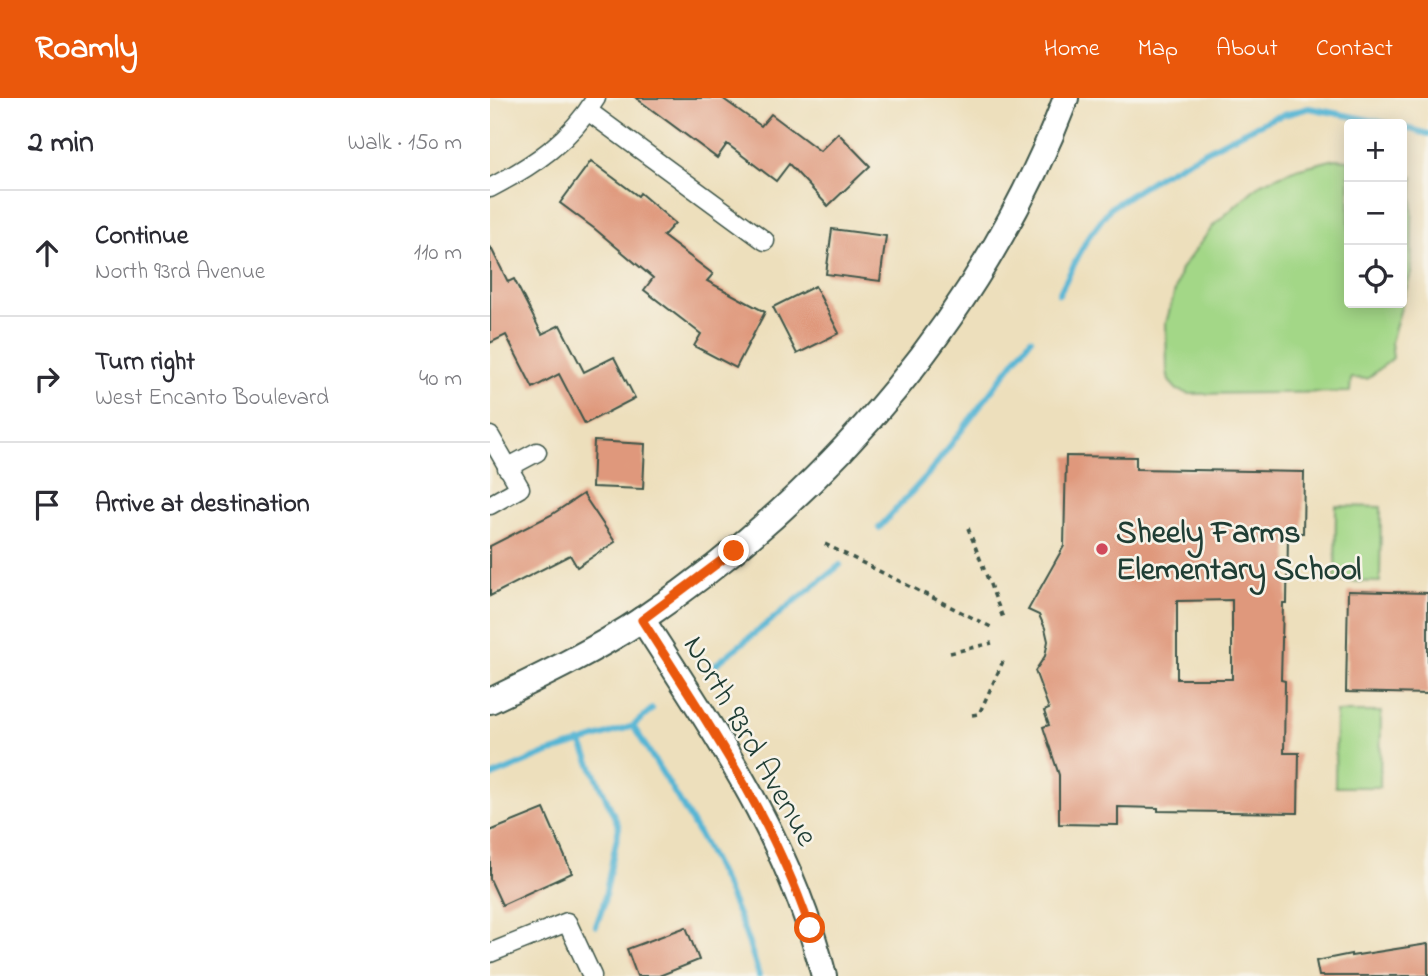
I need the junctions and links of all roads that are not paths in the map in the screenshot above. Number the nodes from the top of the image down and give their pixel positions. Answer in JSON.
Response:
{"nodes":[{"id":1,"x":1066,"y":98,"type":"edge"},
{"id":2,"x":592,"y":105,"type":"edge"},
{"id":3,"x":490,"y":188,"type":"edge"},
{"id":4,"x":765,"y":241,"type":"dead end"},
{"id":5,"x":490,"y":436,"type":"edge"},
{"id":6,"x":537,"y":452,"type":"dead end"},
{"id":7,"x":507,"y":468,"type":"junction"},
{"id":8,"x":490,"y":505,"type":"edge"},
{"id":9,"x":642,"y":620,"type":"junction"},
{"id":10,"x":490,"y":701,"type":"edge"},
{"id":11,"x":490,"y":953,"type":"edge"},
{"id":12,"x":592,"y":976,"type":"edge"},
{"id":13,"x":824,"y":976,"type":"edge"}],
"edges":[{"from":1,"to":9,"type":"street"},
{"from":2,"to":3,"type":"street"},
{"from":2,"to":4,"type":"street"},
{"from":5,"to":7,"type":"street"},
{"from":6,"to":7,"type":"street"},
{"from":7,"to":8,"type":"street"},
{"from":9,"to":10,"type":"street"},
{"from":9,"to":13,"type":"street","name":"North 93rd Avenue"},
{"from":11,"to":12,"type":"street"}]}
